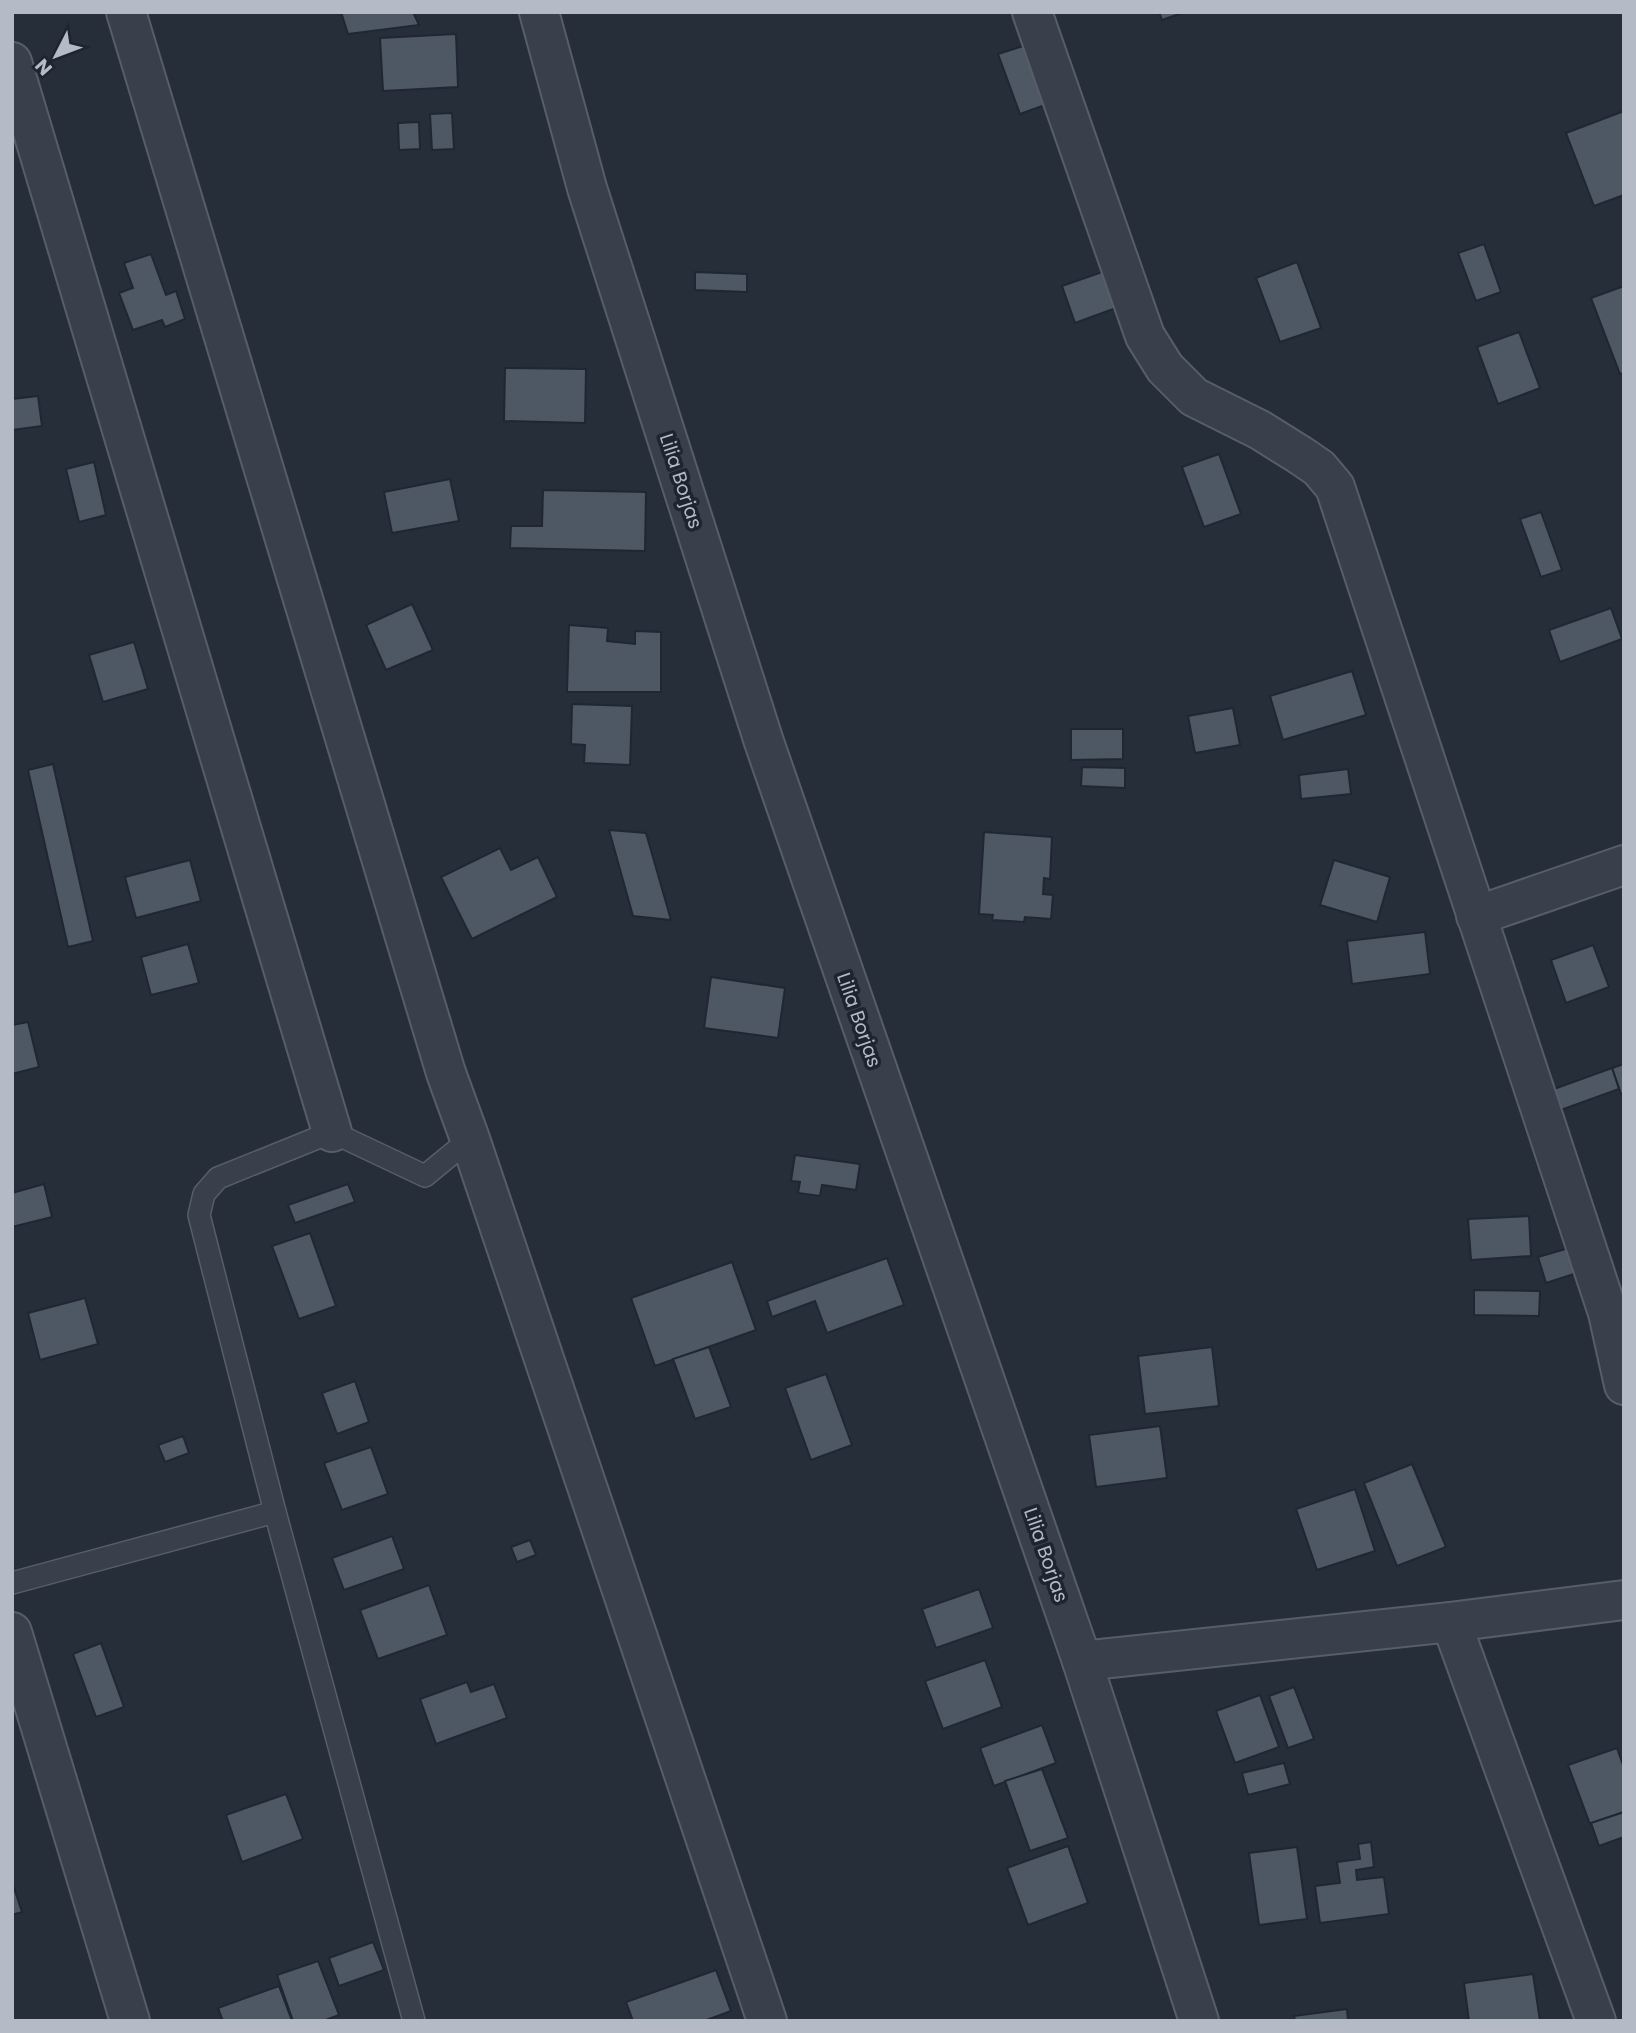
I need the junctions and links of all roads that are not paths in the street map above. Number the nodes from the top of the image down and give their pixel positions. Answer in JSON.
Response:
{"nodes":[{"id":1,"x":126,"y":12,"type":"edge"},
{"id":2,"x":539,"y":12,"type":"edge"},
{"id":3,"x":1032,"y":12,"type":"edge"},
{"id":4,"x":12,"y":62,"type":"edge"},
{"id":5,"x":1624,"y":865,"type":"edge"},
{"id":6,"x":1476,"y":916,"type":"junction"},
{"id":7,"x":332,"y":1132,"type":"junction"},
{"id":8,"x":470,"y":1139,"type":"junction"},
{"id":9,"x":1616,"y":1311,"type":"edge"},
{"id":10,"x":1624,"y":1385,"type":"edge"},
{"id":11,"x":275,"y":1512,"type":"junction"},
{"id":12,"x":12,"y":1583,"type":"edge"},
{"id":13,"x":1624,"y":1600,"type":"edge"},
{"id":14,"x":1451,"y":1622,"type":"junction"},
{"id":15,"x":12,"y":1632,"type":"edge"},
{"id":16,"x":1082,"y":1661,"type":"junction"},
{"id":17,"x":130,"y":2021,"type":"edge"},
{"id":18,"x":414,"y":2021,"type":"edge"},
{"id":19,"x":767,"y":2021,"type":"edge"},
{"id":20,"x":1199,"y":2021,"type":"edge"},
{"id":21,"x":1597,"y":2021,"type":"edge"}],
"edges":[{"from":1,"to":8,"type":"street"},
{"from":2,"to":16,"type":"street","name":"Lilia Borjas"},
{"from":3,"to":6,"type":"street"},
{"from":4,"to":7,"type":"street"},
{"from":5,"to":6,"type":"street"},
{"from":6,"to":9,"type":"street"},
{"from":7,"to":8,"type":"lane"},
{"from":7,"to":11,"type":"lane"},
{"from":8,"to":19,"type":"street"},
{"from":9,"to":10,"type":"street"},
{"from":11,"to":12,"type":"lane"},
{"from":11,"to":18,"type":"lane"},
{"from":13,"to":14,"type":"street"},
{"from":14,"to":16,"type":"street"},
{"from":14,"to":21,"type":"street"},
{"from":15,"to":17,"type":"street"},
{"from":16,"to":20,"type":"street","name":"Lilia Borjas"}]}
